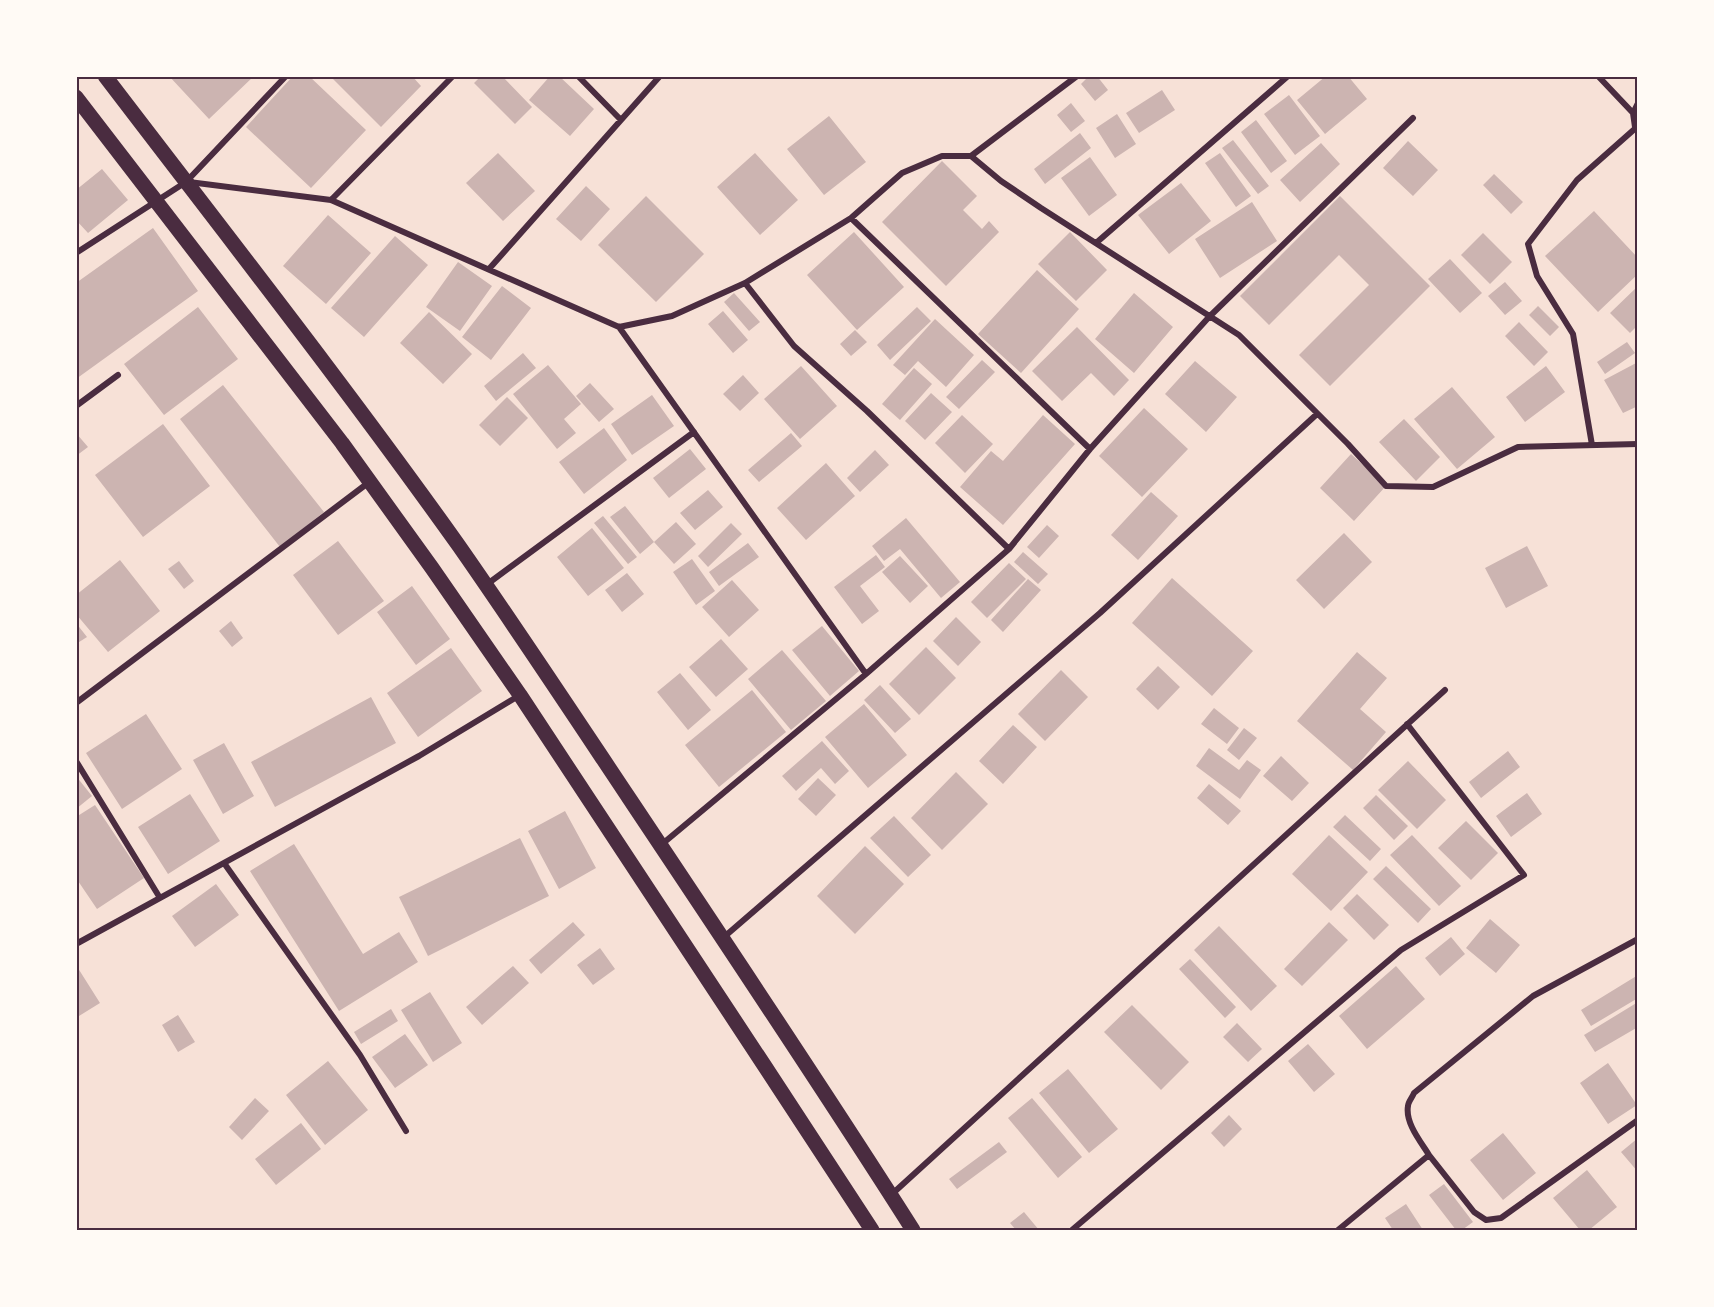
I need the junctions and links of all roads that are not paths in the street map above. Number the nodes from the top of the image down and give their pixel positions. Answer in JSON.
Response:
{"nodes":[{"id":1,"x":105,"y":76,"type":"edge"},
{"id":2,"x":286,"y":76,"type":"edge"},
{"id":3,"x":453,"y":76,"type":"edge"},
{"id":4,"x":578,"y":76,"type":"edge"},
{"id":5,"x":660,"y":76,"type":"edge"},
{"id":6,"x":1077,"y":76,"type":"edge"},
{"id":7,"x":1288,"y":76,"type":"edge"},
{"id":8,"x":1598,"y":76,"type":"edge"},
{"id":9,"x":76,"y":97,"type":"edge"},
{"id":10,"x":1638,"y":103,"type":"edge"},
{"id":11,"x":1633,"y":112,"type":"junction"},
{"id":12,"x":1413,"y":118,"type":"dead end"},
{"id":13,"x":621,"y":120,"type":"junction"},
{"id":14,"x":1636,"y":126,"type":"edge"},
{"id":15,"x":971,"y":156,"type":"junction"},
{"id":16,"x":186,"y":182,"type":"junction"},
{"id":17,"x":331,"y":200,"type":"junction"},
{"id":18,"x":157,"y":201,"type":"junction"},
{"id":19,"x":851,"y":218,"type":"junction"},
{"id":20,"x":1096,"y":243,"type":"junction"},
{"id":21,"x":76,"y":253,"type":"edge"},
{"id":22,"x":489,"y":269,"type":"junction"},
{"id":23,"x":745,"y":283,"type":"junction"},
{"id":24,"x":1209,"y":317,"type":"junction"},
{"id":25,"x":619,"y":327,"type":"junction"},
{"id":26,"x":118,"y":375,"type":"dead end"},
{"id":27,"x":76,"y":406,"type":"edge"},
{"id":28,"x":1317,"y":414,"type":"junction"},
{"id":29,"x":694,"y":432,"type":"junction"},
{"id":30,"x":1638,"y":444,"type":"edge"},
{"id":31,"x":1592,"y":445,"type":"junction"},
{"id":32,"x":1090,"y":449,"type":"junction"},
{"id":33,"x":370,"y":482,"type":"junction"},
{"id":34,"x":1009,"y":549,"type":"junction"},
{"id":35,"x":486,"y":585,"type":"junction"},
{"id":36,"x":866,"y":674,"type":"junction"},
{"id":37,"x":1445,"y":690,"type":"dead end"},
{"id":38,"x":519,"y":695,"type":"junction"},
{"id":39,"x":76,"y":703,"type":"edge"},
{"id":40,"x":1407,"y":724,"type":"junction"},
{"id":41,"x":76,"y":761,"type":"edge"},
{"id":42,"x":660,"y":845,"type":"junction"},
{"id":43,"x":224,"y":863,"type":"junction"},
{"id":44,"x":160,"y":898,"type":"junction"},
{"id":45,"x":722,"y":938,"type":"junction"},
{"id":46,"x":1638,"y":939,"type":"edge"},
{"id":47,"x":76,"y":944,"type":"edge"},
{"id":48,"x":1638,"y":1120,"type":"edge"},
{"id":49,"x":406,"y":1131,"type":"dead end"},
{"id":50,"x":1429,"y":1155,"type":"junction"},
{"id":51,"x":890,"y":1196,"type":"junction"},
{"id":52,"x":872,"y":1230,"type":"edge"},
{"id":53,"x":913,"y":1230,"type":"edge"},
{"id":54,"x":1072,"y":1230,"type":"edge"},
{"id":55,"x":1338,"y":1230,"type":"edge"}],
"edges":[{"from":1,"to":16,"type":"main road"},
{"from":2,"to":16,"type":"street"},
{"from":3,"to":17,"type":"street"},
{"from":4,"to":13,"type":"street"},
{"from":5,"to":13,"type":"street"},
{"from":6,"to":15,"type":"street"},
{"from":7,"to":20,"type":"street"},
{"from":8,"to":11,"type":"street"},
{"from":9,"to":18,"type":"main road"},
{"from":10,"to":11,"type":"street"},
{"from":11,"to":14,"type":"street"},
{"from":12,"to":24,"type":"street"},
{"from":13,"to":22,"type":"street"},
{"from":14,"to":31,"type":"street"},
{"from":15,"to":19,"type":"street"},
{"from":15,"to":20,"type":"street"},
{"from":16,"to":17,"type":"street"},
{"from":16,"to":18,"type":"street"},
{"from":16,"to":35,"type":"main road"},
{"from":17,"to":22,"type":"street"},
{"from":18,"to":21,"type":"street"},
{"from":18,"to":33,"type":"main road"},
{"from":19,"to":23,"type":"street"},
{"from":19,"to":32,"type":"street"},
{"from":20,"to":24,"type":"street"},
{"from":22,"to":25,"type":"street"},
{"from":23,"to":25,"type":"street"},
{"from":23,"to":34,"type":"street"},
{"from":24,"to":28,"type":"street"},
{"from":24,"to":32,"type":"street"},
{"from":25,"to":29,"type":"street"},
{"from":26,"to":27,"type":"street"},
{"from":28,"to":31,"type":"street"},
{"from":28,"to":45,"type":"street"},
{"from":29,"to":35,"type":"street"},
{"from":29,"to":36,"type":"street"},
{"from":30,"to":31,"type":"street"},
{"from":32,"to":34,"type":"street"},
{"from":33,"to":38,"type":"main road"},
{"from":33,"to":39,"type":"street"},
{"from":34,"to":36,"type":"street"},
{"from":35,"to":42,"type":"main road"},
{"from":36,"to":42,"type":"street"},
{"from":37,"to":40,"type":"street"},
{"from":38,"to":43,"type":"street"},
{"from":38,"to":52,"type":"main road"},
{"from":40,"to":51,"type":"street"},
{"from":40,"to":54,"type":"street"},
{"from":41,"to":44,"type":"street"},
{"from":42,"to":45,"type":"main road"},
{"from":43,"to":44,"type":"street"},
{"from":43,"to":49,"type":"street"},
{"from":44,"to":47,"type":"street"},
{"from":45,"to":51,"type":"main road"},
{"from":46,"to":50,"type":"street"},
{"from":48,"to":50,"type":"street"},
{"from":50,"to":55,"type":"street"},
{"from":51,"to":53,"type":"main road"}]}
